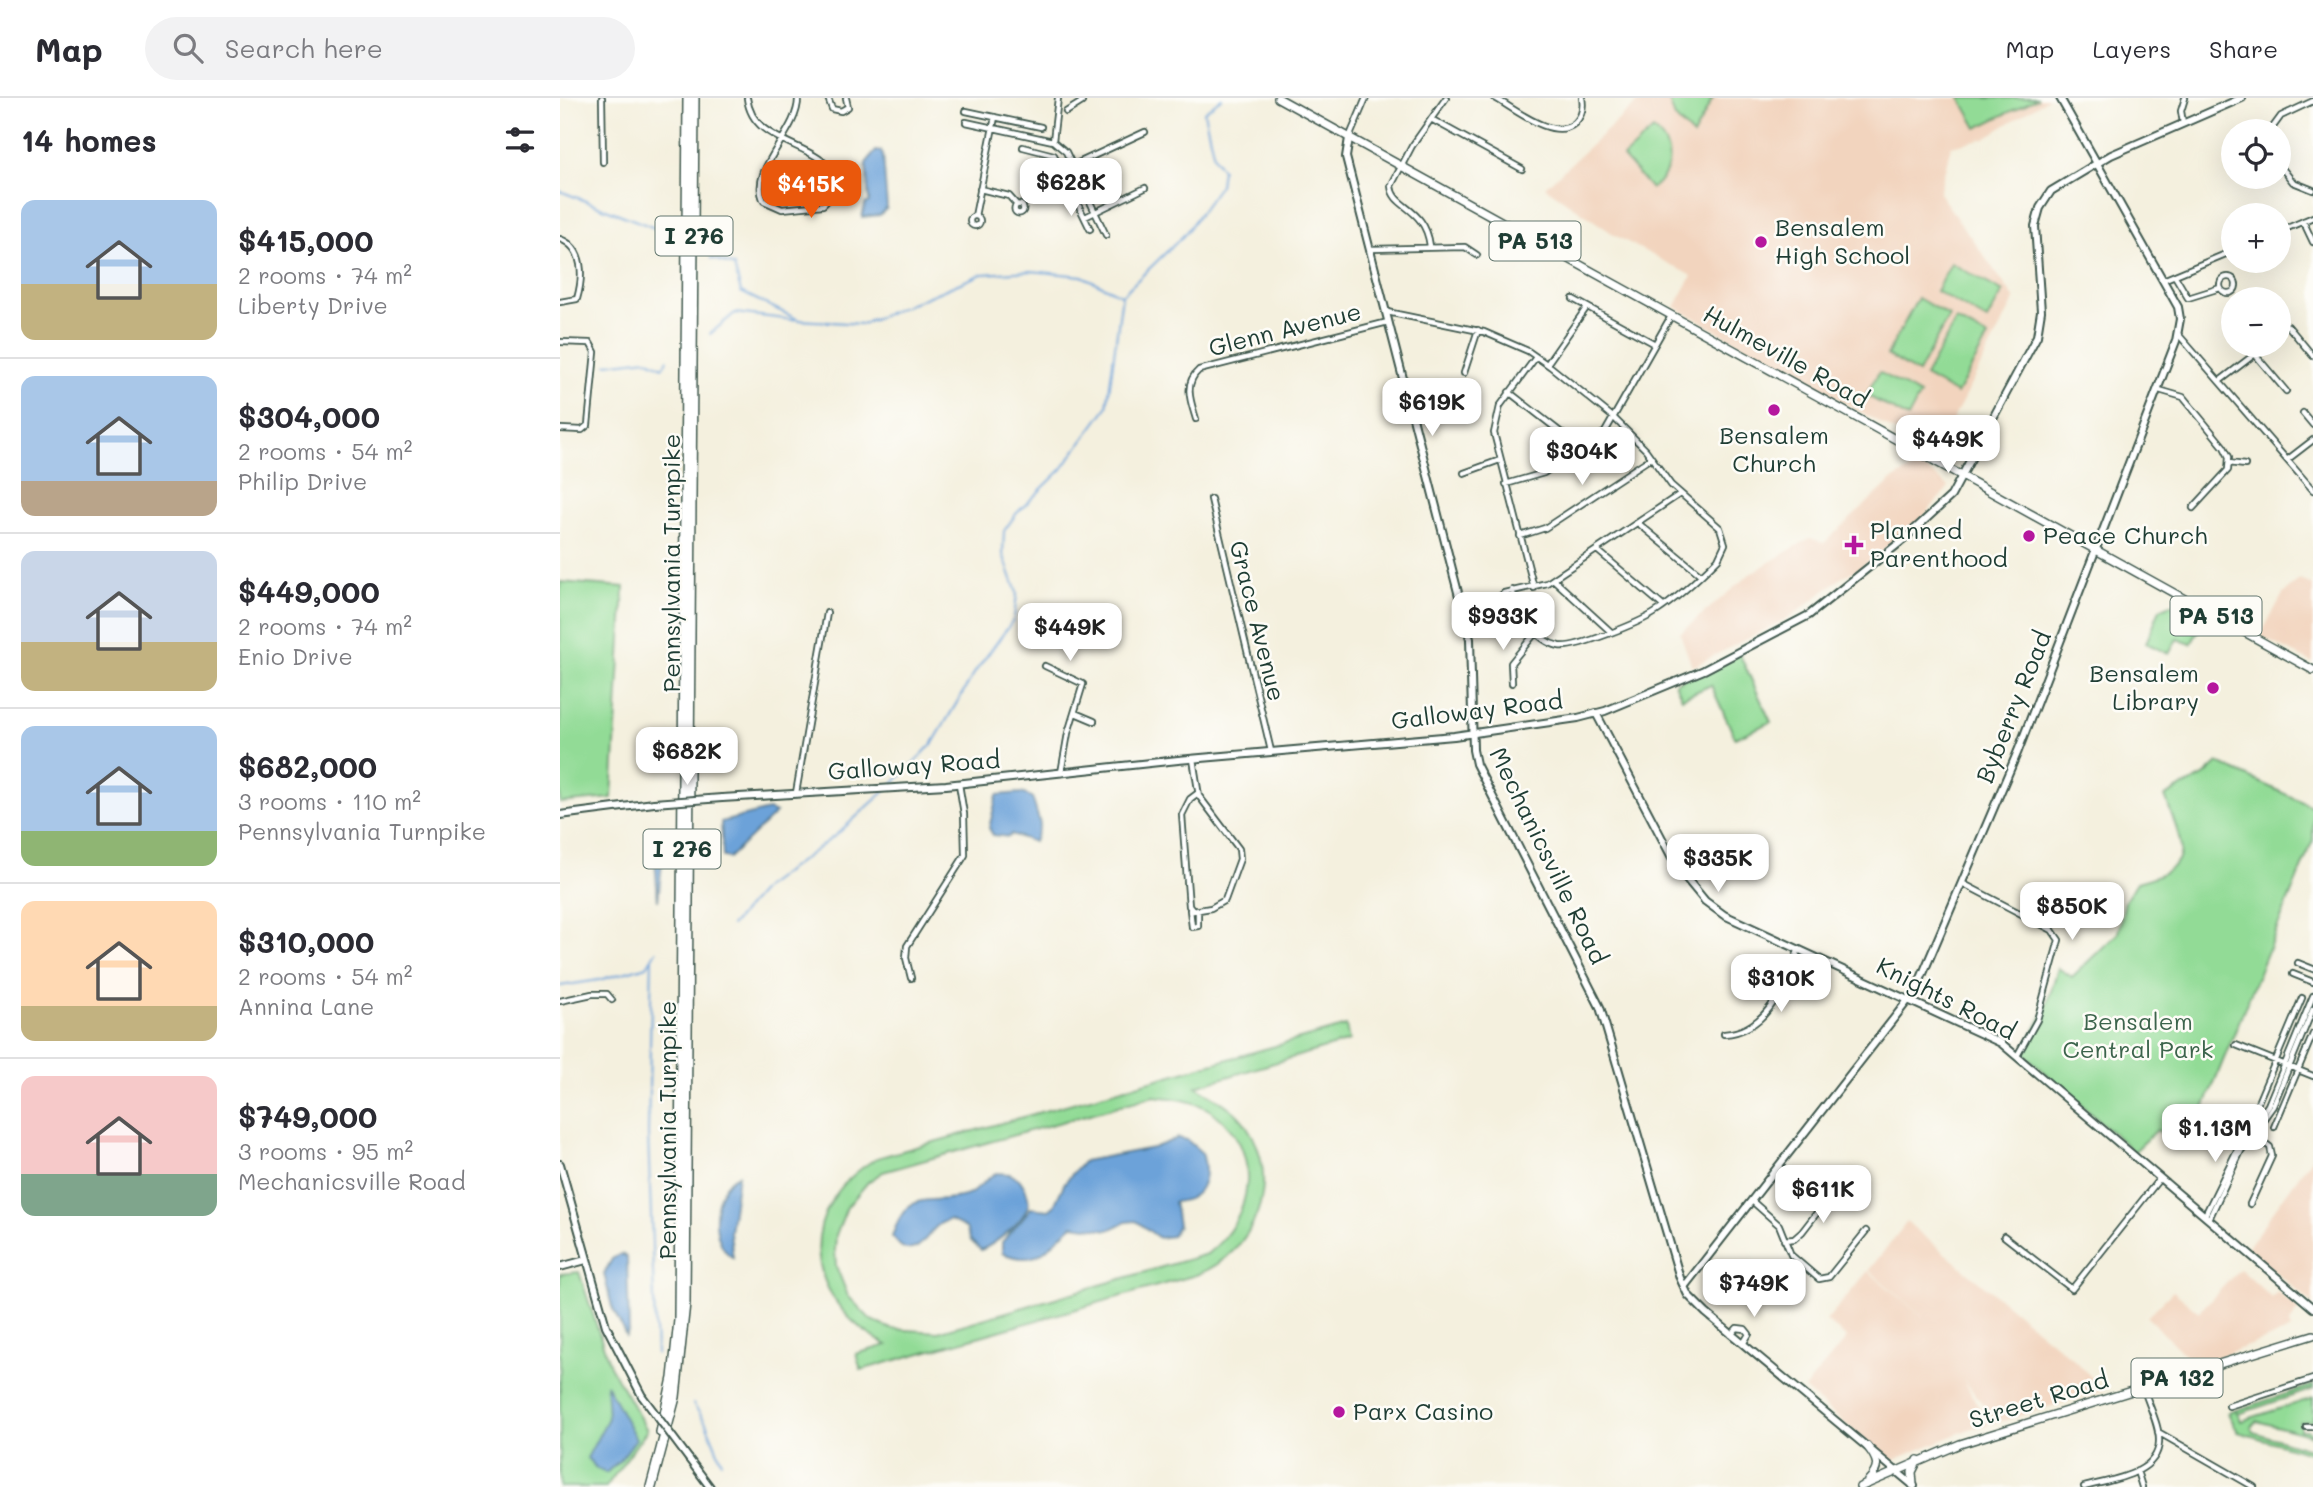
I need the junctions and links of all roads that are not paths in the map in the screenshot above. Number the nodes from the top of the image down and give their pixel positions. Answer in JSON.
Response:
{"nodes":[{"id":1,"x":601,"y":98,"type":"edge"},
{"id":2,"x":688,"y":98,"type":"edge"},
{"id":3,"x":694,"y":98,"type":"edge"},
{"id":4,"x":747,"y":98,"type":"edge"},
{"id":5,"x":798,"y":98,"type":"edge"},
{"id":6,"x":828,"y":98,"type":"edge"},
{"id":7,"x":846,"y":98,"type":"edge"},
{"id":8,"x":1058,"y":98,"type":"edge"},
{"id":9,"x":1080,"y":98,"type":"edge"},
{"id":10,"x":1278,"y":98,"type":"edge"},
{"id":11,"x":1366,"y":98,"type":"edge"},
{"id":12,"x":1446,"y":98,"type":"edge"},
{"id":13,"x":1495,"y":98,"type":"edge"},
{"id":14,"x":1582,"y":98,"type":"edge"},
{"id":15,"x":2060,"y":98,"type":"edge"},
{"id":16,"x":2185,"y":98,"type":"edge"},
{"id":17,"x":2242,"y":98,"type":"edge"},
{"id":18,"x":2313,"y":101,"type":"edge"},
{"id":19,"x":966,"y":111,"type":"dead end"},
{"id":20,"x":1066,"y":112,"type":"dead end"},
{"id":21,"x":995,"y":117,"type":"junction"},
{"id":22,"x":1431,"y":119,"type":"junction"},
{"id":23,"x":2279,"y":119,"type":"edge"},
{"id":24,"x":966,"y":122,"type":"dead end"},
{"id":25,"x":2183,"y":123,"type":"junction"},
{"id":26,"x":1041,"y":127,"type":"dead end"},
{"id":27,"x":993,"y":128,"type":"junction"},
{"id":28,"x":1145,"y":132,"type":"dead end"},
{"id":29,"x":1349,"y":138,"type":"junction"},
{"id":30,"x":782,"y":140,"type":"junction"},
{"id":31,"x":1053,"y":141,"type":"junction"},
{"id":32,"x":1023,"y":147,"type":"dead end"},
{"id":33,"x":603,"y":162,"type":"dead end"},
{"id":34,"x":2097,"y":163,"type":"junction"},
{"id":35,"x":1072,"y":165,"type":"junction"},
{"id":36,"x":1400,"y":167,"type":"junction"},
{"id":37,"x":1522,"y":169,"type":"dead end"},
{"id":38,"x":1063,"y":170,"type":"junction"},
{"id":39,"x":2291,"y":179,"type":"edge"},
{"id":40,"x":980,"y":188,"type":"junction"},
{"id":41,"x":1145,"y":188,"type":"dead end"},
{"id":42,"x":1071,"y":189,"type":"dead end"},
{"id":43,"x":2313,"y":190,"type":"edge"},
{"id":44,"x":1074,"y":196,"type":"dead end"},
{"id":45,"x":1017,"y":205,"type":"dead end"},
{"id":46,"x":1094,"y":213,"type":"junction"},
{"id":47,"x":975,"y":216,"type":"dead end"},
{"id":48,"x":1085,"y":217,"type":"junction"},
{"id":49,"x":2313,"y":217,"type":"edge"},
{"id":50,"x":2303,"y":221,"type":"junction"},
{"id":51,"x":2291,"y":226,"type":"edge"},
{"id":52,"x":1090,"y":229,"type":"dead end"},
{"id":53,"x":1106,"y":235,"type":"dead end"},
{"id":54,"x":560,"y":239,"type":"edge"},
{"id":55,"x":2313,"y":242,"type":"edge"},
{"id":56,"x":1430,"y":246,"type":"junction"},
{"id":57,"x":1369,"y":249,"type":"junction"},
{"id":58,"x":1477,"y":255,"type":"dead end"},
{"id":59,"x":2221,"y":256,"type":"edge"},
{"id":60,"x":2175,"y":277,"type":"junction"},
{"id":61,"x":2163,"y":280,"type":"junction"},
{"id":62,"x":2220,"y":288,"type":"dead end"},
{"id":63,"x":1573,"y":299,"type":"dead end"},
{"id":64,"x":560,"y":302,"type":"edge"},
{"id":65,"x":1587,"y":307,"type":"junction"},
{"id":66,"x":1385,"y":312,"type":"junction"},
{"id":67,"x":1671,"y":316,"type":"junction"},
{"id":68,"x":1388,"y":322,"type":"junction"},
{"id":69,"x":1478,"y":330,"type":"junction"},
{"id":70,"x":2291,"y":330,"type":"edge"},
{"id":71,"x":2178,"y":334,"type":"junction"},
{"id":72,"x":560,"y":342,"type":"edge"},
{"id":73,"x":1655,"y":344,"type":"junction"},
{"id":74,"x":2313,"y":356,"type":"edge"},
{"id":75,"x":1536,"y":357,"type":"junction"},
{"id":76,"x":2251,"y":357,"type":"edge"},
{"id":77,"x":2258,"y":357,"type":"edge"},
{"id":78,"x":1547,"y":364,"type":"junction"},
{"id":79,"x":1464,"y":373,"type":"dead end"},
{"id":80,"x":2221,"y":380,"type":"junction"},
{"id":81,"x":2159,"y":390,"type":"junction"},
{"id":82,"x":2286,"y":391,"type":"dead end"},
{"id":83,"x":1509,"y":392,"type":"junction"},
{"id":84,"x":2303,"y":414,"type":"dead end"},
{"id":85,"x":1614,"y":418,"type":"junction"},
{"id":86,"x":1196,"y":419,"type":"dead end"},
{"id":87,"x":2313,"y":425,"type":"edge"},
{"id":88,"x":560,"y":429,"type":"edge"},
{"id":89,"x":2313,"y":440,"type":"edge"},
{"id":90,"x":1575,"y":452,"type":"junction"},
{"id":91,"x":1651,"y":458,"type":"junction"},
{"id":92,"x":1500,"y":460,"type":"junction"},
{"id":93,"x":2287,"y":460,"type":"junction"},
{"id":94,"x":2229,"y":463,"type":"junction"},
{"id":95,"x":2245,"y":465,"type":"dead end"},
{"id":96,"x":1464,"y":473,"type":"dead end"},
{"id":97,"x":1962,"y":477,"type":"junction"},
{"id":98,"x":1506,"y":484,"type":"junction"},
{"id":99,"x":2313,"y":490,"type":"edge"},
{"id":100,"x":1680,"y":494,"type":"junction"},
{"id":101,"x":1211,"y":499,"type":"dead end"},
{"id":102,"x":2193,"y":508,"type":"dead end"},
{"id":103,"x":1638,"y":523,"type":"junction"},
{"id":104,"x":1520,"y":536,"type":"junction"},
{"id":105,"x":1597,"y":550,"type":"junction"},
{"id":106,"x":2096,"y":551,"type":"junction"},
{"id":107,"x":1701,"y":575,"type":"junction"},
{"id":108,"x":1553,"y":579,"type":"junction"},
{"id":109,"x":1534,"y":588,"type":"junction"},
{"id":110,"x":1512,"y":590,"type":"junction"},
{"id":111,"x":1663,"y":607,"type":"junction"},
{"id":112,"x":827,"y":613,"type":"dead end"},
{"id":113,"x":1465,"y":618,"type":"junction"},
{"id":114,"x":1537,"y":631,"type":"junction"},
{"id":115,"x":1610,"y":631,"type":"junction"},
{"id":116,"x":1045,"y":666,"type":"dead end"},
{"id":117,"x":2313,"y":670,"type":"edge"},
{"id":118,"x":1512,"y":683,"type":"dead end"},
{"id":119,"x":1075,"y":713,"type":"junction"},
{"id":120,"x":1596,"y":713,"type":"junction"},
{"id":121,"x":1094,"y":721,"type":"dead end"},
{"id":122,"x":1472,"y":734,"type":"junction"},
{"id":123,"x":1271,"y":751,"type":"junction"},
{"id":124,"x":1193,"y":758,"type":"junction"},
{"id":125,"x":1061,"y":773,"type":"junction"},
{"id":126,"x":958,"y":784,"type":"junction"},
{"id":127,"x":1198,"y":793,"type":"junction"},
{"id":128,"x":796,"y":794,"type":"junction"},
{"id":129,"x":560,"y":815,"type":"edge"},
{"id":130,"x":1962,"y":883,"type":"junction"},
{"id":131,"x":1189,"y":909,"type":"junction"},
{"id":132,"x":1198,"y":910,"type":"junction"},
{"id":133,"x":1799,"y":948,"type":"junction"},
{"id":134,"x":2298,"y":963,"type":"dead end"},
{"id":135,"x":2313,"y":969,"type":"edge"},
{"id":136,"x":2293,"y":974,"type":"dead end"},
{"id":137,"x":911,"y":978,"type":"dead end"},
{"id":138,"x":2313,"y":982,"type":"edge"},
{"id":139,"x":2313,"y":996,"type":"edge"},
{"id":140,"x":2302,"y":998,"type":"dead end"},
{"id":141,"x":1910,"y":999,"type":"junction"},
{"id":142,"x":612,"y":1000,"type":"dead end"},
{"id":143,"x":560,"y":1001,"type":"edge"},
{"id":144,"x":2313,"y":1009,"type":"edge"},
{"id":145,"x":1724,"y":1034,"type":"dead end"},
{"id":146,"x":2313,"y":1034,"type":"edge"},
{"id":147,"x":2236,"y":1045,"type":"dead end"},
{"id":148,"x":2017,"y":1056,"type":"junction"},
{"id":149,"x":2275,"y":1060,"type":"junction"},
{"id":150,"x":2287,"y":1065,"type":"junction"},
{"id":151,"x":2298,"y":1070,"type":"junction"},
{"id":152,"x":2313,"y":1076,"type":"edge"},
{"id":153,"x":2256,"y":1107,"type":"dead end"},
{"id":154,"x":2274,"y":1127,"type":"dead end"},
{"id":155,"x":2251,"y":1133,"type":"junction"},
{"id":156,"x":560,"y":1164,"type":"edge"},
{"id":157,"x":2160,"y":1178,"type":"junction"},
{"id":158,"x":1843,"y":1179,"type":"dead end"},
{"id":159,"x":1752,"y":1201,"type":"junction"},
{"id":160,"x":2250,"y":1204,"type":"dead end"},
{"id":161,"x":2207,"y":1217,"type":"junction"},
{"id":162,"x":1866,"y":1231,"type":"dead end"},
{"id":163,"x":2004,"y":1236,"type":"dead end"},
{"id":164,"x":1784,"y":1240,"type":"junction"},
{"id":165,"x":586,"y":1261,"type":"junction"},
{"id":166,"x":560,"y":1267,"type":"edge"},
{"id":167,"x":1684,"y":1287,"type":"junction"},
{"id":168,"x":2313,"y":1308,"type":"edge"},
{"id":169,"x":2313,"y":1329,"type":"edge"},
{"id":170,"x":1731,"y":1335,"type":"junction"},
{"id":171,"x":2313,"y":1336,"type":"edge"},
{"id":172,"x":2300,"y":1339,"type":"junction"},
{"id":173,"x":1742,"y":1345,"type":"junction"},
{"id":174,"x":2313,"y":1378,"type":"edge"},
{"id":175,"x":2144,"y":1389,"type":"junction"},
{"id":176,"x":2229,"y":1406,"type":"dead end"},
{"id":177,"x":2306,"y":1427,"type":"dead end"},
{"id":178,"x":2313,"y":1427,"type":"edge"},
{"id":179,"x":2157,"y":1431,"type":"junction"},
{"id":180,"x":1867,"y":1447,"type":"junction"},
{"id":181,"x":1919,"y":1460,"type":"junction"},
{"id":182,"x":1895,"y":1470,"type":"junction"},
{"id":183,"x":2137,"y":1471,"type":"junction"},
{"id":184,"x":1862,"y":1486,"type":"edge"},
{"id":185,"x":1914,"y":1486,"type":"edge"},
{"id":186,"x":645,"y":1487,"type":"edge"},
{"id":187,"x":650,"y":1487,"type":"edge"},
{"id":188,"x":710,"y":1487,"type":"edge"},
{"id":189,"x":2084,"y":1487,"type":"edge"},
{"id":190,"x":2142,"y":1487,"type":"edge"},
{"id":191,"x":2254,"y":1487,"type":"edge"}],
"edges":[{"from":1,"to":33,"type":"street"},
{"from":2,"to":186,"type":"highway","name":"Pennsylvania Turnpike","number":"I 276"},
{"from":3,"to":187,"type":"highway","name":"Pennsylvania Turnpike","number":"I 276"},
{"from":4,"to":30,"type":"street"},
{"from":5,"to":30,"type":"street"},
{"from":6,"to":7,"type":"street"},
{"from":8,"to":31,"type":"street"},
{"from":9,"to":20,"type":"street"},
{"from":10,"to":29,"type":"main road","name":"Hulmeville Road","number":"PA 513"},
{"from":11,"to":29,"type":"street"},
{"from":12,"to":22,"type":"street"},
{"from":13,"to":14,"type":"street"},
{"from":15,"to":34,"type":"main road","name":"Byberry Road"},
{"from":16,"to":25,"type":"street"},
{"from":17,"to":25,"type":"main road","name":"Galloway Road"},
{"from":18,"to":23,"type":"street"},
{"from":19,"to":21,"type":"street"},
{"from":21,"to":26,"type":"street"},
{"from":21,"to":27,"type":"street"},
{"from":22,"to":36,"type":"street"},
{"from":22,"to":37,"type":"street"},
{"from":24,"to":27,"type":"street"},
{"from":25,"to":34,"type":"main road","name":"Galloway Road"},
{"from":27,"to":31,"type":"street"},
{"from":27,"to":40,"type":"street"},
{"from":28,"to":35,"type":"street"},
{"from":29,"to":36,"type":"main road","name":"Hulmeville Road","number":"PA 513"},
{"from":29,"to":57,"type":"main road","name":"Mechanicsville Road"},
{"from":30,"to":30,"type":"street"},
{"from":31,"to":35,"type":"street"},
{"from":32,"to":38,"type":"street"},
{"from":34,"to":61,"type":"main road","name":"Byberry Road"},
{"from":34,"to":97,"type":"main road","name":"Galloway Road"},
{"from":35,"to":38,"type":"street"},
{"from":35,"to":46,"type":"street"},
{"from":36,"to":56,"type":"street"},
{"from":36,"to":67,"type":"main road","name":"Hulmeville Road","number":"PA 513"},
{"from":38,"to":42,"type":"street"},
{"from":39,"to":43,"type":"street"},
{"from":40,"to":45,"type":"street"},
{"from":40,"to":47,"type":"street"},
{"from":41,"to":46,"type":"street"},
{"from":44,"to":48,"type":"street"},
{"from":46,"to":48,"type":"street"},
{"from":46,"to":53,"type":"street"},
{"from":48,"to":52,"type":"street"},
{"from":49,"to":50,"type":"street"},
{"from":50,"to":51,"type":"street"},
{"from":50,"to":55,"type":"street"},
{"from":54,"to":64,"type":"street"},
{"from":56,"to":57,"type":"street"},
{"from":56,"to":58,"type":"street"},
{"from":57,"to":66,"type":"main road","name":"Mechanicsville Road"},
{"from":59,"to":60,"type":"street"},
{"from":60,"to":61,"type":"street"},
{"from":60,"to":62,"type":"street"},
{"from":61,"to":71,"type":"main road","name":"Byberry Road"},
{"from":63,"to":65,"type":"street"},
{"from":65,"to":73,"type":"street"},
{"from":65,"to":78,"type":"street"},
{"from":66,"to":68,"type":"main road","name":"Mechanicsville Road"},
{"from":66,"to":69,"type":"street"},
{"from":67,"to":73,"type":"street"},
{"from":67,"to":97,"type":"main road","name":"Hulmeville Road","number":"PA 513"},
{"from":68,"to":86,"type":"street","name":"Glenn Avenue"},
{"from":68,"to":113,"type":"main road","name":"Mechanicsville Road"},
{"from":69,"to":75,"type":"street"},
{"from":69,"to":79,"type":"street"},
{"from":70,"to":74,"type":"street"},
{"from":71,"to":80,"type":"street"},
{"from":71,"to":81,"type":"main road","name":"Byberry Road"},
{"from":72,"to":88,"type":"street"},
{"from":73,"to":85,"type":"street"},
{"from":75,"to":78,"type":"street"},
{"from":75,"to":83,"type":"street"},
{"from":76,"to":80,"type":"street"},
{"from":77,"to":82,"type":"street"},
{"from":78,"to":85,"type":"street"},
{"from":80,"to":93,"type":"street"},
{"from":81,"to":94,"type":"street"},
{"from":81,"to":106,"type":"main road","name":"Byberry Road"},
{"from":83,"to":90,"type":"street"},
{"from":83,"to":92,"type":"street"},
{"from":84,"to":87,"type":"street"},
{"from":85,"to":90,"type":"street"},
{"from":85,"to":91,"type":"street"},
{"from":89,"to":93,"type":"street"},
{"from":90,"to":98,"type":"street"},
{"from":91,"to":100,"type":"street"},
{"from":91,"to":104,"type":"street"},
{"from":92,"to":96,"type":"street"},
{"from":92,"to":98,"type":"street"},
{"from":93,"to":99,"type":"street"},
{"from":94,"to":95,"type":"street"},
{"from":94,"to":102,"type":"street"},
{"from":97,"to":106,"type":"main road","name":"Hulmeville Road","number":"PA 513"},
{"from":97,"to":120,"type":"main road","name":"Galloway Road"},
{"from":98,"to":104,"type":"street"},
{"from":100,"to":103,"type":"street"},
{"from":100,"to":107,"type":"street"},
{"from":101,"to":123,"type":"street","name":"Grace Avenue"},
{"from":103,"to":105,"type":"street"},
{"from":103,"to":107,"type":"street"},
{"from":104,"to":109,"type":"street"},
{"from":105,"to":108,"type":"street"},
{"from":105,"to":111,"type":"street"},
{"from":106,"to":117,"type":"main road","name":"Hulmeville Road","number":"PA 513"},
{"from":106,"to":130,"type":"main road","name":"Byberry Road"},
{"from":107,"to":111,"type":"street"},
{"from":108,"to":109,"type":"street"},
{"from":108,"to":115,"type":"street"},
{"from":109,"to":110,"type":"street"},
{"from":110,"to":113,"type":"street"},
{"from":110,"to":114,"type":"street"},
{"from":111,"to":115,"type":"street"},
{"from":112,"to":128,"type":"street"},
{"from":113,"to":122,"type":"main road","name":"Mechanicsville Road"},
{"from":114,"to":115,"type":"street"},
{"from":114,"to":118,"type":"street"},
{"from":116,"to":119,"type":"street"},
{"from":119,"to":121,"type":"street"},
{"from":119,"to":125,"type":"street"},
{"from":120,"to":122,"type":"main road","name":"Galloway Road"},
{"from":120,"to":133,"type":"main road","name":"Knights Road"},
{"from":122,"to":123,"type":"main road","name":"Galloway Road"},
{"from":122,"to":167,"type":"main road","name":"Mechanicsville Road"},
{"from":123,"to":124,"type":"main road","name":"Galloway Road"},
{"from":124,"to":125,"type":"main road","name":"Galloway Road"},
{"from":124,"to":127,"type":"street"},
{"from":125,"to":126,"type":"main road","name":"Galloway Road"},
{"from":126,"to":128,"type":"main road","name":"Galloway Road"},
{"from":126,"to":137,"type":"street"},
{"from":127,"to":131,"type":"street"},
{"from":127,"to":132,"type":"street"},
{"from":128,"to":129,"type":"main road","name":"Galloway Road","bridge":true},
{"from":130,"to":141,"type":"main road","name":"Byberry Road"},
{"from":130,"to":148,"type":"street"},
{"from":131,"to":132,"type":"street"},
{"from":131,"to":132,"type":"street"},
{"from":133,"to":141,"type":"main road","name":"Knights Road"},
{"from":133,"to":145,"type":"street"},
{"from":134,"to":135,"type":"street"},
{"from":136,"to":138,"type":"street"},
{"from":139,"to":150,"type":"street"},
{"from":140,"to":149,"type":"street"},
{"from":141,"to":148,"type":"main road","name":"Knights Road"},
{"from":141,"to":159,"type":"main road","name":"Byberry Road"},
{"from":142,"to":143,"type":"street"},
{"from":144,"to":150,"type":"street"},
{"from":146,"to":151,"type":"street"},
{"from":147,"to":149,"type":"street"},
{"from":148,"to":157,"type":"main road","name":"Knights Road"},
{"from":149,"to":150,"type":"street"},
{"from":149,"to":153,"type":"street"},
{"from":150,"to":151,"type":"street"},
{"from":150,"to":155,"type":"street"},
{"from":151,"to":152,"type":"street"},
{"from":151,"to":154,"type":"street"},
{"from":155,"to":160,"type":"street"},
{"from":155,"to":161,"type":"street"},
{"from":156,"to":165,"type":"main road"},
{"from":157,"to":161,"type":"main road","name":"Knights Road"},
{"from":157,"to":163,"type":"street"},
{"from":158,"to":164,"type":"street"},
{"from":159,"to":164,"type":"street"},
{"from":159,"to":167,"type":"main road","name":"Byberry Road"},
{"from":161,"to":168,"type":"main road","name":"Knights Road"},
{"from":162,"to":164,"type":"street"},
{"from":165,"to":166,"type":"main road"},
{"from":165,"to":188,"type":"main road","bridge":true},
{"from":167,"to":170,"type":"main road","name":"Mechanicsville Road"},
{"from":169,"to":172,"type":"main road"},
{"from":170,"to":173,"type":"main road","name":"Mechanicsville Road"},
{"from":170,"to":173,"type":"street"},
{"from":171,"to":172,"type":"main road"},
{"from":172,"to":175,"type":"main road","name":"Street Road","number":"PA 132"},
{"from":173,"to":180,"type":"main road","name":"Mechanicsville Road"},
{"from":174,"to":176,"type":"street"},
{"from":175,"to":179,"type":"street"},
{"from":175,"to":181,"type":"main road","name":"Street Road","number":"PA 132"},
{"from":177,"to":178,"type":"street"},
{"from":179,"to":183,"type":"street"},
{"from":179,"to":191,"type":"street"},
{"from":180,"to":182,"type":"main road","name":"Mechanicsville Road"},
{"from":180,"to":184,"type":"main road"},
{"from":181,"to":182,"type":"main road","name":"Street Road","number":"PA 132"},
{"from":181,"to":185,"type":"main road"},
{"from":182,"to":184,"type":"main road","name":"Street Road","number":"PA 132"},
{"from":182,"to":185,"type":"main road","name":"Mechanicsville Road"},
{"from":183,"to":189,"type":"street"},
{"from":183,"to":190,"type":"street"}]}
